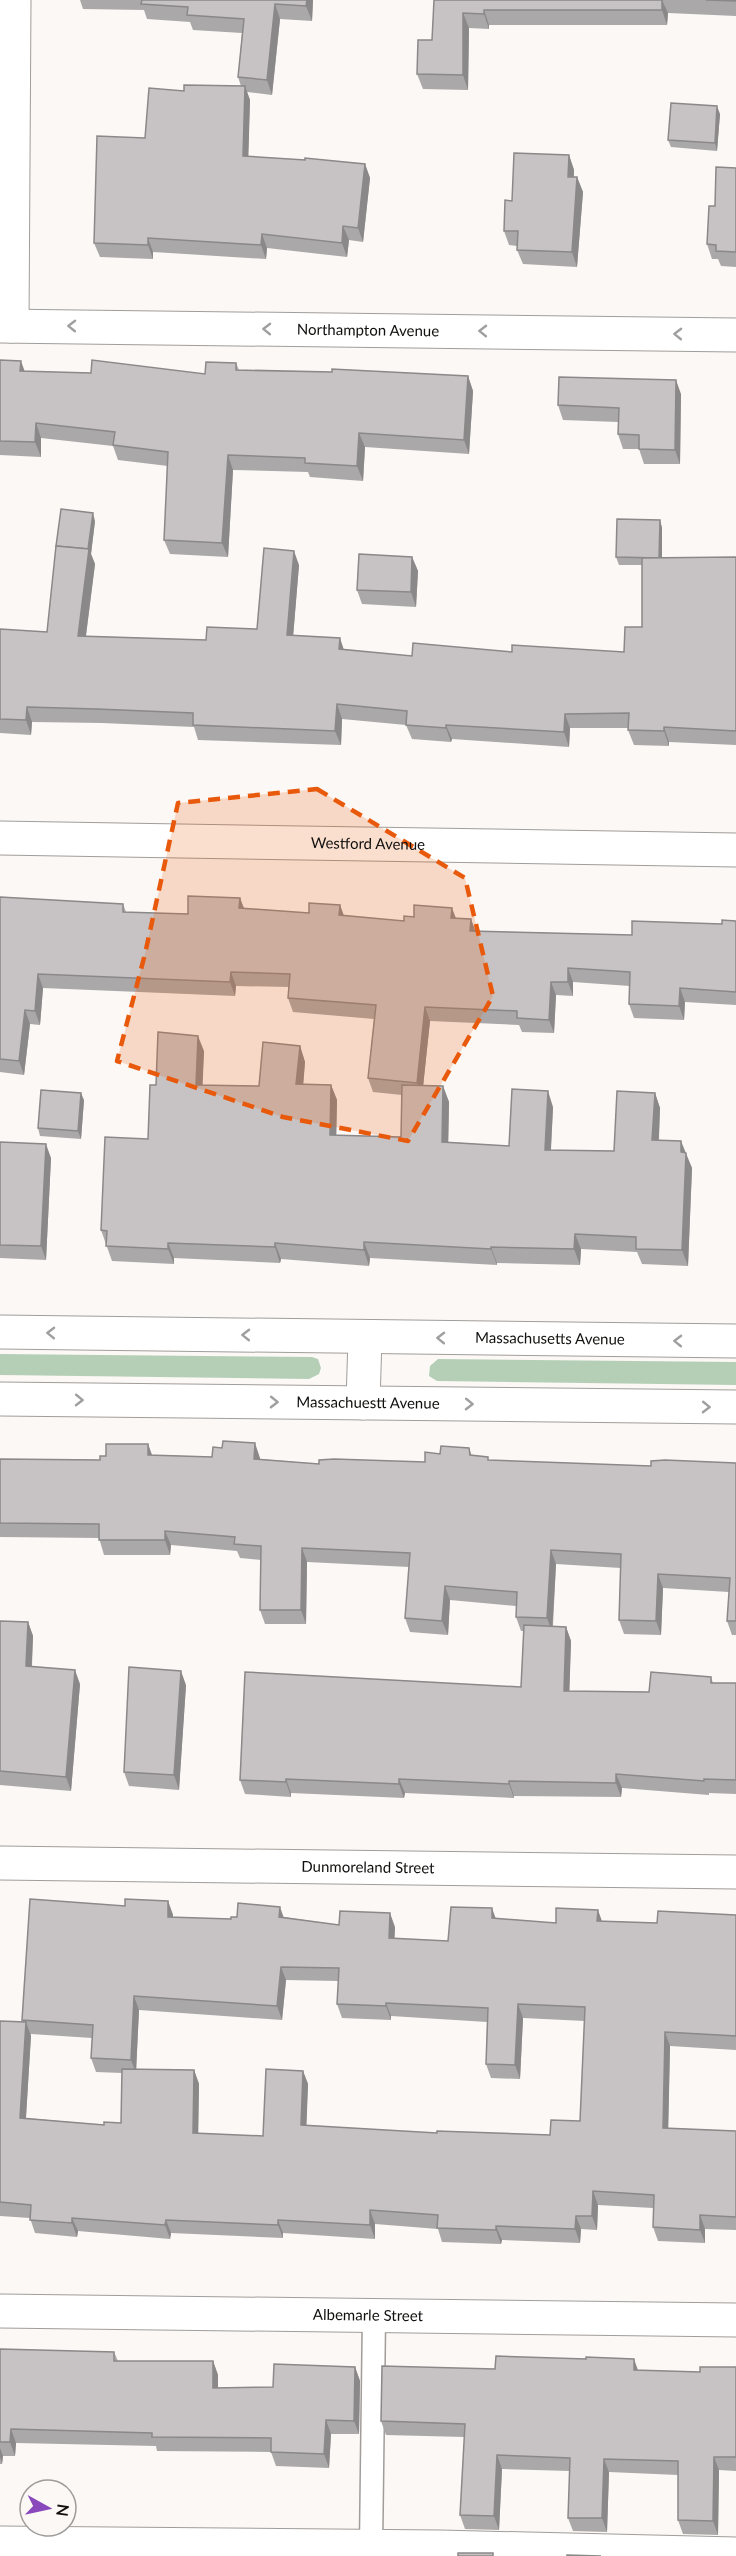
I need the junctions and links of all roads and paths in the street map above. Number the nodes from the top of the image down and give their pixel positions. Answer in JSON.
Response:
{"nodes":[{"id":1,"x":14,"y":0,"type":"edge"},
{"id":2,"x":6,"y":326,"type":"edge"},
{"id":3,"x":736,"y":335,"type":"edge"},
{"id":4,"x":0,"y":838,"type":"edge"},
{"id":5,"x":736,"y":850,"type":"edge"},
{"id":6,"x":0,"y":1332,"type":"edge"},
{"id":7,"x":365,"y":1337,"type":"junction"},
{"id":8,"x":736,"y":1341,"type":"edge"},
{"id":9,"x":0,"y":1399,"type":"edge"},
{"id":10,"x":363,"y":1403,"type":"junction"},
{"id":11,"x":736,"y":1407,"type":"edge"},
{"id":12,"x":0,"y":1863,"type":"edge"},
{"id":13,"x":736,"y":1872,"type":"edge"},
{"id":14,"x":0,"y":2311,"type":"edge"},
{"id":15,"x":374,"y":2316,"type":"junction"},
{"id":16,"x":736,"y":2320,"type":"edge"},
{"id":17,"x":0,"y":2543,"type":"edge"},
{"id":18,"x":371,"y":2547,"type":"junction"},
{"id":19,"x":736,"y":2554,"type":"edge"}],
"edges":[{"from":1,"to":2,"type":"street"},
{"from":3,"to":2,"type":"street","name":"Northampton Avenue","one_way":true},
{"from":4,"to":5,"type":"street","name":"Westford Avenue"},
{"from":7,"to":6,"type":"street","name":"Massachusetts Avenue","one_way":true},
{"from":8,"to":7,"type":"street","name":"Massachusetts Avenue","one_way":true},
{"from":7,"to":10,"type":"street"},
{"from":9,"to":10,"type":"street","name":"Massachuestt Avenue","one_way":true},
{"from":10,"to":11,"type":"street","name":"Massachuestt Avenue","one_way":true},
{"from":12,"to":13,"type":"street","name":"Dunmoreland Street"},
{"from":14,"to":15,"type":"street","name":"Albemarle Street"},
{"from":15,"to":16,"type":"street","name":"Albemarle Street"},
{"from":15,"to":18,"type":"lane"},
{"from":17,"to":18,"type":"street"},
{"from":18,"to":19,"type":"street"}]}
